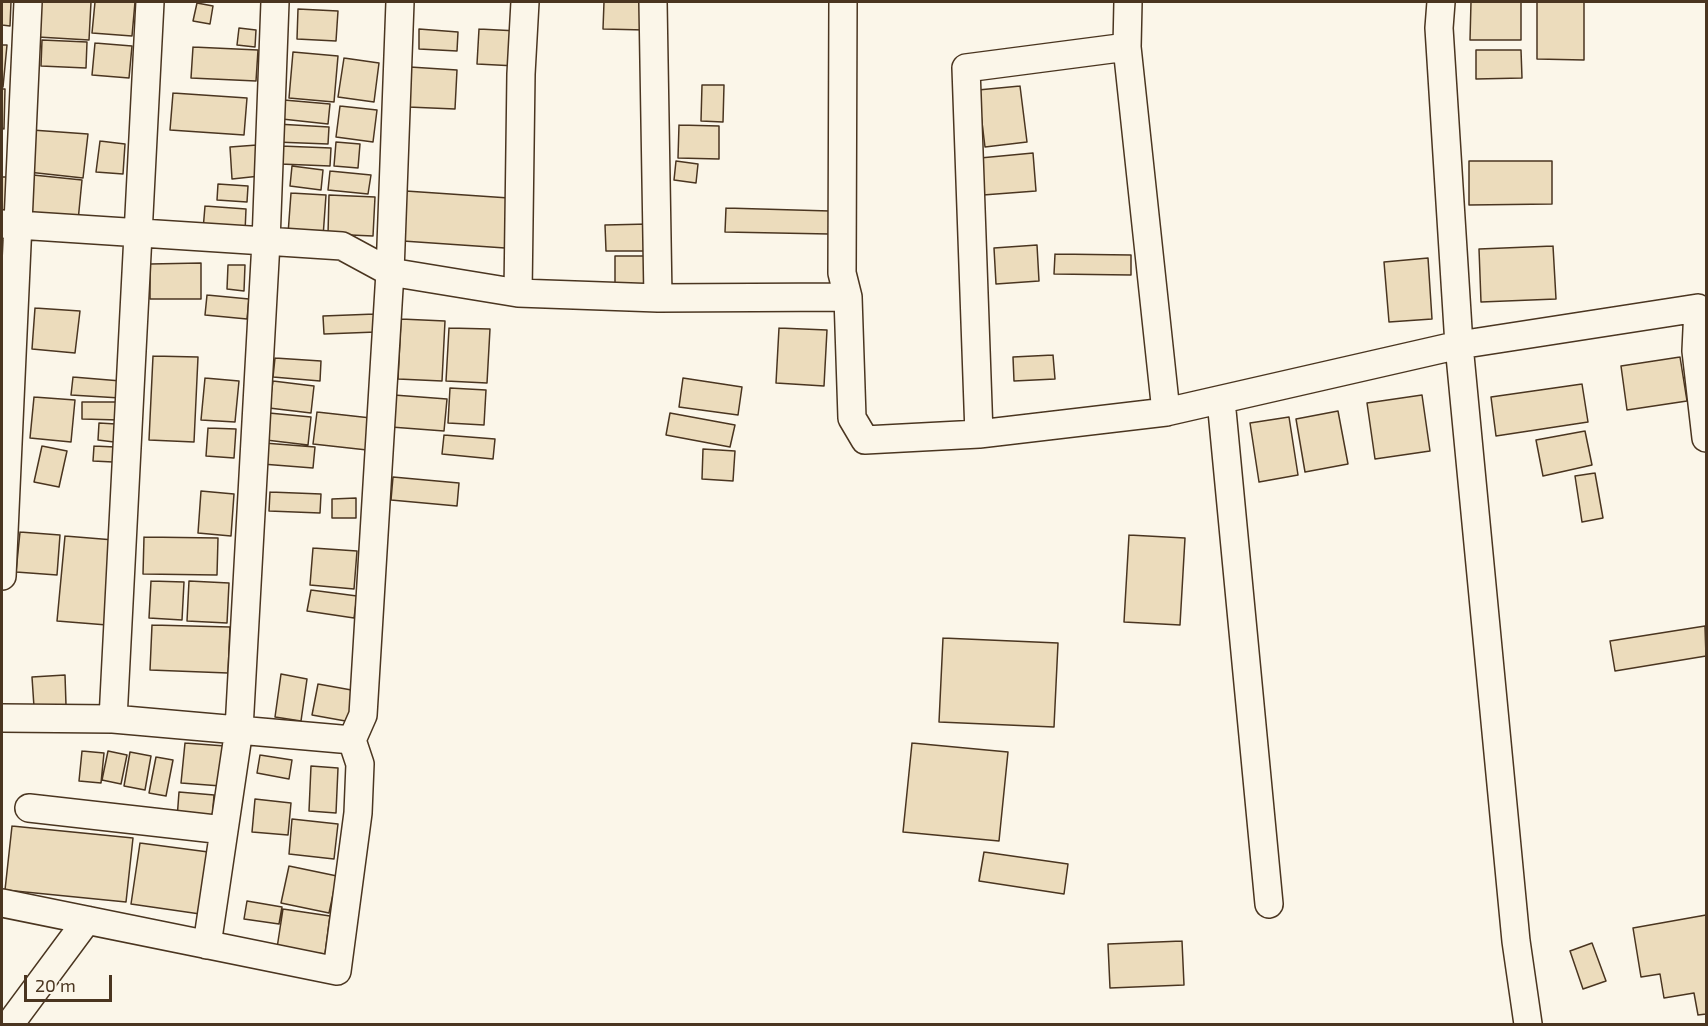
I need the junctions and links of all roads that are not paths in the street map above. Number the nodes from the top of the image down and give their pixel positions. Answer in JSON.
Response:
{"nodes":[{"id":1,"x":28,"y":2,"type":"edge"},
{"id":2,"x":150,"y":2,"type":"edge"},
{"id":3,"x":275,"y":2,"type":"edge"},
{"id":4,"x":400,"y":2,"type":"edge"},
{"id":5,"x":525,"y":2,"type":"edge"},
{"id":6,"x":653,"y":2,"type":"edge"},
{"id":7,"x":843,"y":2,"type":"edge"},
{"id":8,"x":1128,"y":2,"type":"edge"},
{"id":9,"x":1441,"y":2,"type":"edge"},
{"id":10,"x":1127,"y":47,"type":"junction"},
{"id":11,"x":9,"y":224,"type":"edge"},
{"id":12,"x":140,"y":232,"type":"junction"},
{"id":13,"x":266,"y":242,"type":"junction"},
{"id":14,"x":390,"y":272,"type":"junction"},
{"id":15,"x":518,"y":293,"type":"junction"},
{"id":16,"x":848,"y":297,"type":"junction"},
{"id":17,"x":658,"y":298,"type":"junction"},
{"id":18,"x":1460,"y":345,"type":"junction"},
{"id":19,"x":1221,"y":400,"type":"junction"},
{"id":20,"x":1166,"y":412,"type":"junction"},
{"id":21,"x":979,"y":434,"type":"junction"},
{"id":22,"x":1707,"y":438,"type":"edge"},
{"id":23,"x":2,"y":576,"type":"edge"},
{"id":24,"x":2,"y":718,"type":"edge"},
{"id":25,"x":113,"y":719,"type":"junction"},
{"id":26,"x":239,"y":729,"type":"junction"},
{"id":27,"x":352,"y":740,"type":"junction"},
{"id":28,"x":29,"y":808,"type":"dead end"},
{"id":29,"x":224,"y":830,"type":"junction"},
{"id":30,"x":2,"y":903,"type":"edge"},
{"id":31,"x":1269,"y":904,"type":"dead end"},
{"id":32,"x":87,"y":920,"type":"junction"},
{"id":33,"x":207,"y":945,"type":"junction"},
{"id":34,"x":10,"y":1024,"type":"edge"},
{"id":35,"x":1528,"y":1024,"type":"edge"}],
"edges":[{"from":1,"to":11,"type":"street"},
{"from":2,"to":12,"type":"street"},
{"from":3,"to":13,"type":"street"},
{"from":4,"to":14,"type":"street"},
{"from":5,"to":15,"type":"street"},
{"from":6,"to":17,"type":"street"},
{"from":7,"to":16,"type":"street"},
{"from":8,"to":10,"type":"street"},
{"from":9,"to":18,"type":"street"},
{"from":10,"to":20,"type":"street"},
{"from":10,"to":21,"type":"street"},
{"from":11,"to":12,"type":"street"},
{"from":11,"to":23,"type":"street"},
{"from":12,"to":13,"type":"street"},
{"from":12,"to":25,"type":"street"},
{"from":13,"to":14,"type":"street"},
{"from":13,"to":26,"type":"street"},
{"from":14,"to":15,"type":"street"},
{"from":14,"to":27,"type":"street"},
{"from":15,"to":17,"type":"street"},
{"from":16,"to":17,"type":"street"},
{"from":16,"to":21,"type":"street"},
{"from":18,"to":19,"type":"street"},
{"from":18,"to":22,"type":"street"},
{"from":18,"to":35,"type":"street"},
{"from":19,"to":20,"type":"street"},
{"from":19,"to":31,"type":"street"},
{"from":20,"to":21,"type":"street"},
{"from":24,"to":25,"type":"street"},
{"from":25,"to":26,"type":"street"},
{"from":26,"to":27,"type":"street"},
{"from":26,"to":29,"type":"street"},
{"from":27,"to":33,"type":"street"},
{"from":28,"to":29,"type":"street"},
{"from":29,"to":33,"type":"street"},
{"from":30,"to":32,"type":"street"},
{"from":32,"to":33,"type":"street"},
{"from":32,"to":34,"type":"street"}]}
